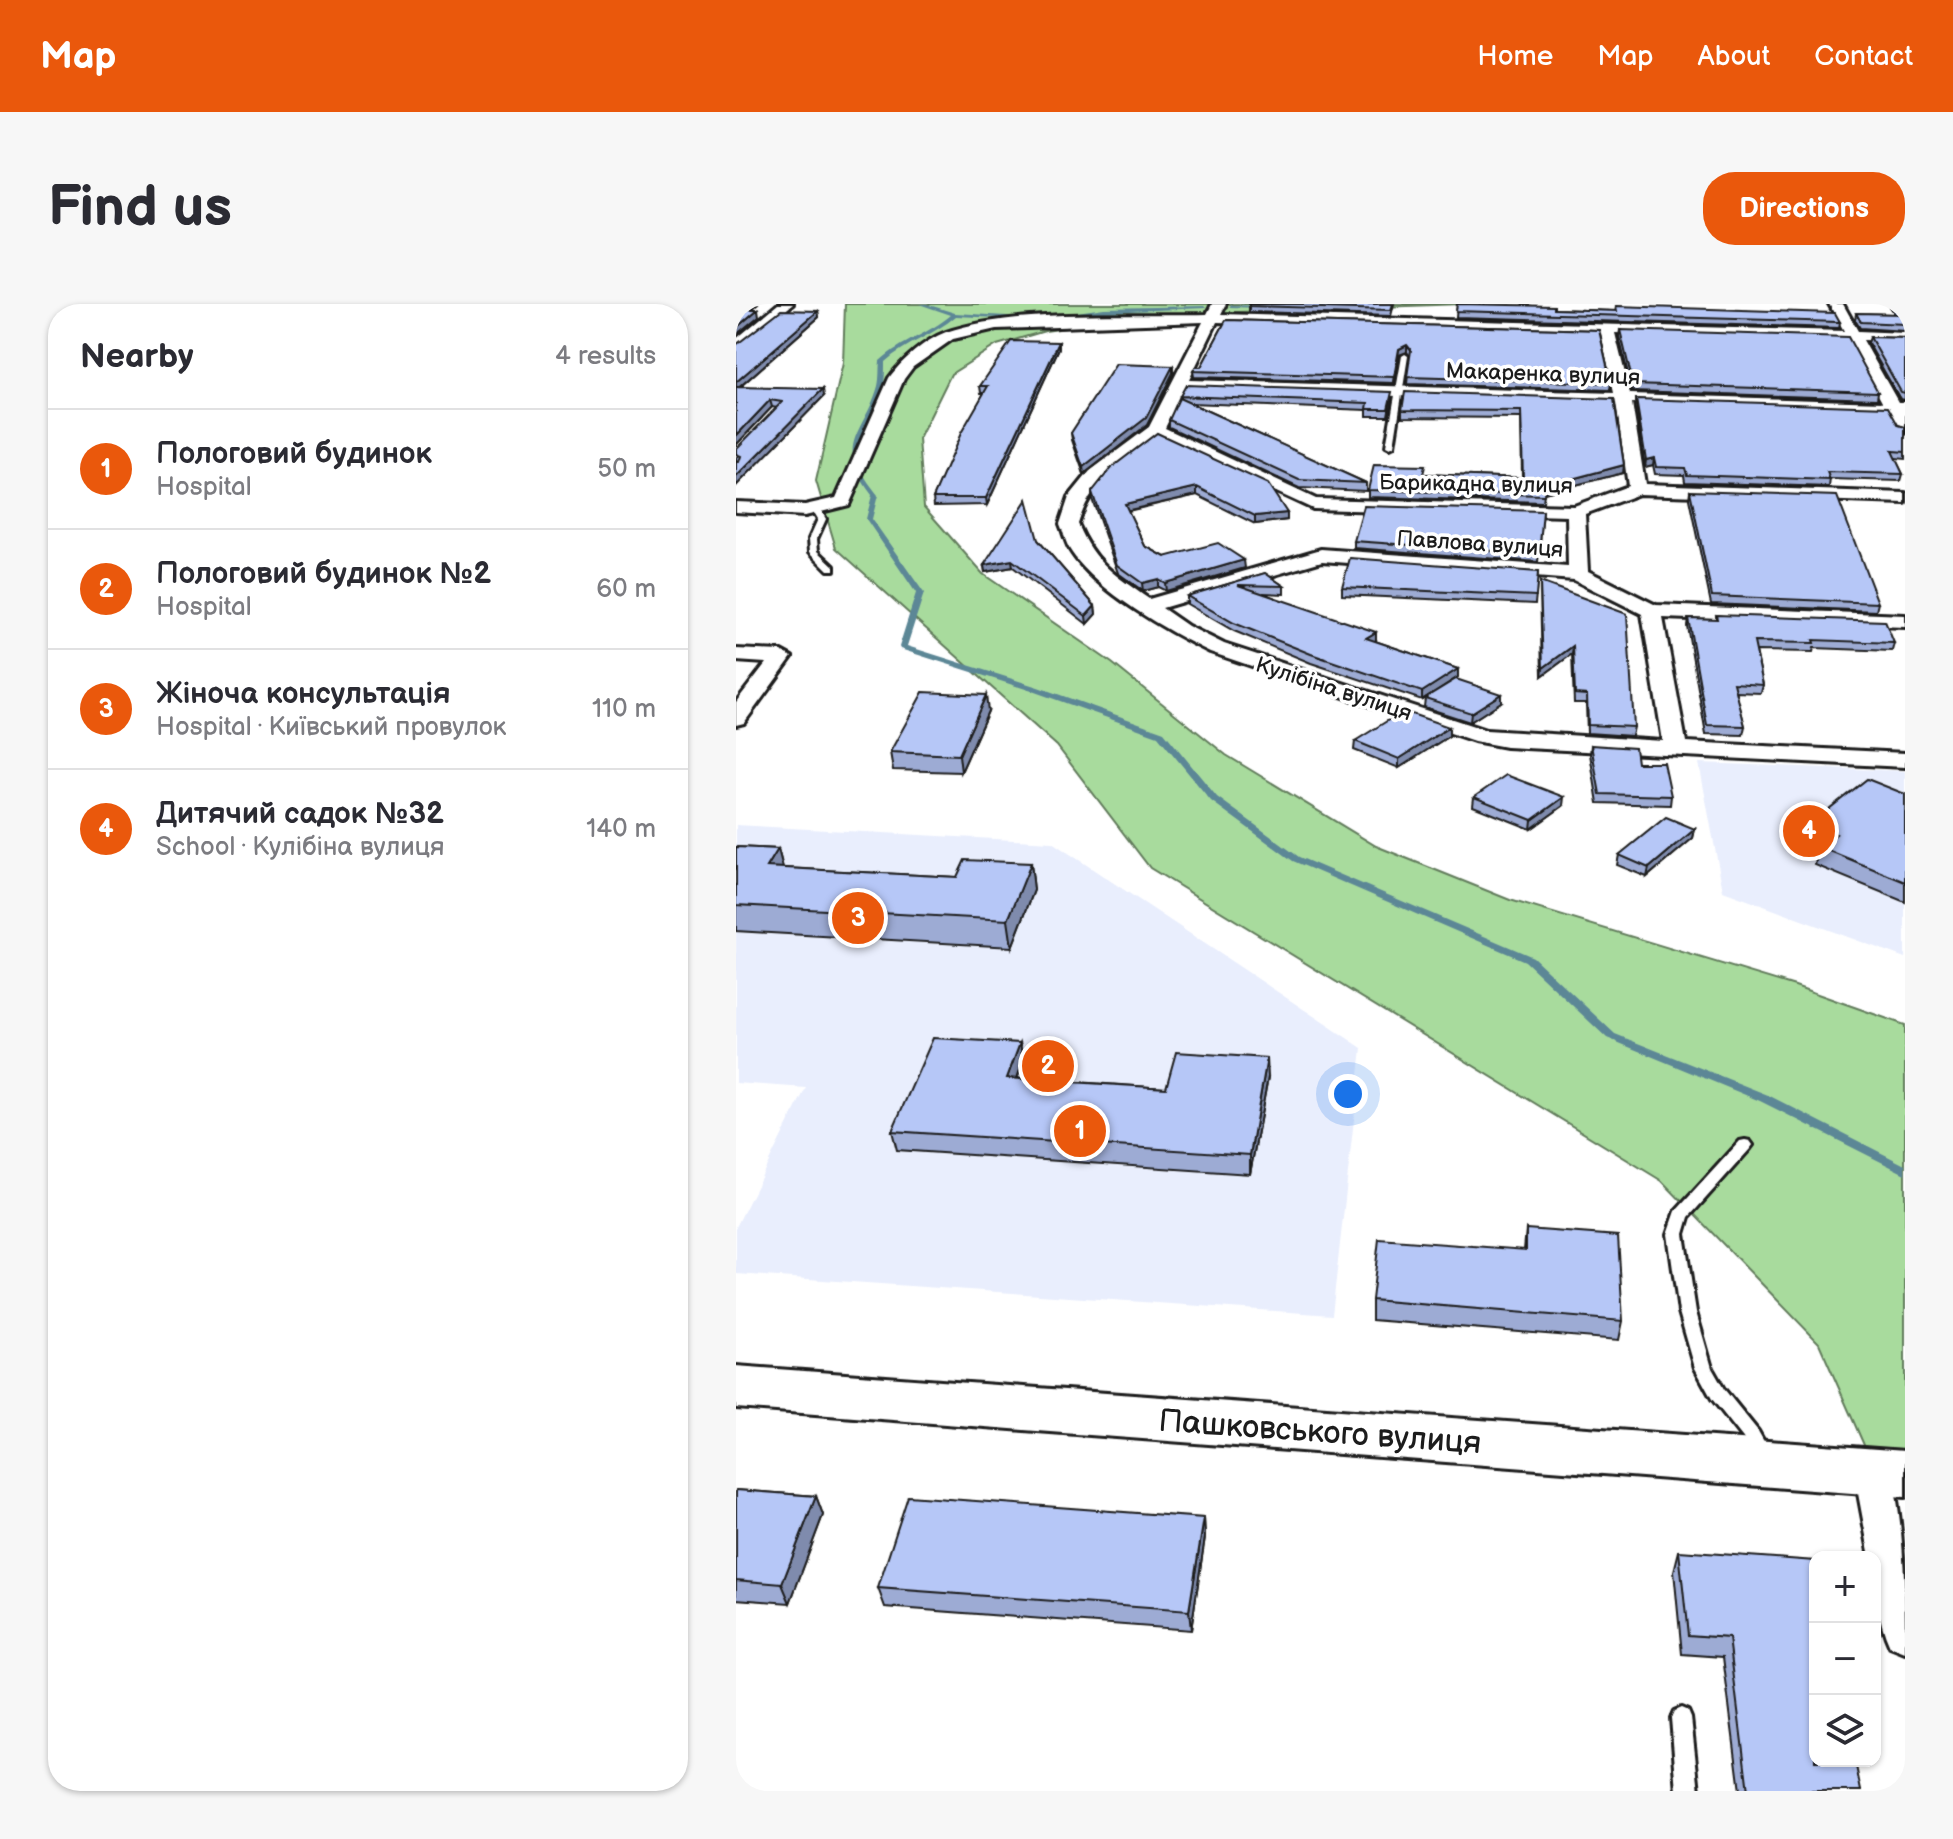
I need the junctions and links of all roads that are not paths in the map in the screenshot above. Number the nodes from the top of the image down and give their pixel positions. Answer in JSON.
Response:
{"nodes":[{"id":1,"x":786,"y":304,"type":"edge"},
{"id":2,"x":1836,"y":304,"type":"edge"},
{"id":3,"x":1216,"y":311,"type":"edge"},
{"id":4,"x":1607,"y":329,"type":"junction"},
{"id":5,"x":1852,"y":335,"type":"junction"},
{"id":6,"x":1905,"y":337,"type":"edge"},
{"id":7,"x":736,"y":346,"type":"edge"},
{"id":8,"x":1405,"y":356,"type":"edge"},
{"id":9,"x":1179,"y":384,"type":"junction"},
{"id":10,"x":1399,"y":391,"type":"junction"},
{"id":11,"x":1623,"y":398,"type":"junction"},
{"id":12,"x":1899,"y":406,"type":"edge"},
{"id":13,"x":1905,"y":428,"type":"edge"},
{"id":14,"x":1156,"y":430,"type":"junction"},
{"id":15,"x":1390,"y":446,"type":"dead end"},
{"id":16,"x":1637,"y":489,"type":"junction"},
{"id":17,"x":1905,"y":498,"type":"edge"},
{"id":18,"x":1313,"y":504,"type":"junction"},
{"id":19,"x":736,"y":507,"type":"edge"},
{"id":20,"x":816,"y":509,"type":"junction"},
{"id":21,"x":1576,"y":511,"type":"junction"},
{"id":22,"x":1319,"y":542,"type":"junction"},
{"id":23,"x":831,"y":568,"type":"dead end"},
{"id":24,"x":1578,"y":574,"type":"junction"},
{"id":25,"x":1146,"y":606,"type":"junction"},
{"id":26,"x":1652,"y":611,"type":"junction"},
{"id":27,"x":1905,"y":621,"type":"edge"},
{"id":28,"x":736,"y":655,"type":"edge"},
{"id":29,"x":736,"y":718,"type":"edge"},
{"id":30,"x":1676,"y":750,"type":"junction"},
{"id":31,"x":1905,"y":760,"type":"edge"},
{"id":32,"x":1745,"y":1145,"type":"dead end"},
{"id":33,"x":736,"y":1387,"type":"edge"},
{"id":34,"x":1766,"y":1464,"type":"junction"},
{"id":35,"x":1889,"y":1473,"type":"edge"},
{"id":36,"x":1905,"y":1633,"type":"edge"},
{"id":37,"x":1681,"y":1718,"type":"dead end"},
{"id":38,"x":1688,"y":1791,"type":"edge"}],
"edges":[{"from":1,"to":7,"type":"street"},
{"from":2,"to":5,"type":"street"},
{"from":3,"to":4,"type":"street"},
{"from":3,"to":9,"type":"street","name":"Кулібіна вулиця"},
{"from":3,"to":20,"type":"street"},
{"from":4,"to":5,"type":"street"},
{"from":4,"to":11,"type":"street"},
{"from":5,"to":6,"type":"street"},
{"from":5,"to":12,"type":"street"},
{"from":8,"to":10,"type":"lane"},
{"from":9,"to":10,"type":"street","name":"Макаренка вулиця"},
{"from":9,"to":14,"type":"street","name":"Кулібіна вулиця"},
{"from":10,"to":11,"type":"street","name":"Макаренка вулиця"},
{"from":10,"to":15,"type":"lane"},
{"from":11,"to":12,"type":"street","name":"Макаренка вулиця"},
{"from":11,"to":16,"type":"street"},
{"from":12,"to":13,"type":"street"},
{"from":14,"to":18,"type":"street","name":"Барикадна вулиця"},
{"from":14,"to":25,"type":"street","name":"Кулібіна вулиця"},
{"from":16,"to":17,"type":"street","name":"Барикадна вулиця"},
{"from":16,"to":21,"type":"street","name":"Барикадна вулиця"},
{"from":18,"to":21,"type":"street","name":"Барикадна вулиця"},
{"from":18,"to":22,"type":"street"},
{"from":19,"to":20,"type":"street"},
{"from":20,"to":23,"type":"lane"},
{"from":21,"to":24,"type":"street"},
{"from":22,"to":24,"type":"street","name":"Павлова вулиця"},
{"from":22,"to":25,"type":"street","name":"Павлова вулиця"},
{"from":24,"to":26,"type":"street","name":"Павлова вулиця"},
{"from":25,"to":30,"type":"street","name":"Кулібіна вулиця"},
{"from":26,"to":27,"type":"street","name":"Павлова вулиця"},
{"from":26,"to":30,"type":"street"},
{"from":28,"to":29,"type":"street"},
{"from":30,"to":31,"type":"street","name":"Кулібіна вулиця"},
{"from":32,"to":34,"type":"lane"},
{"from":33,"to":34,"type":"street","name":"Пашковського вулиця"},
{"from":34,"to":35,"type":"street","name":"Пашковського вулиця"},
{"from":35,"to":36,"type":"street"},
{"from":37,"to":38,"type":"lane"}]}
